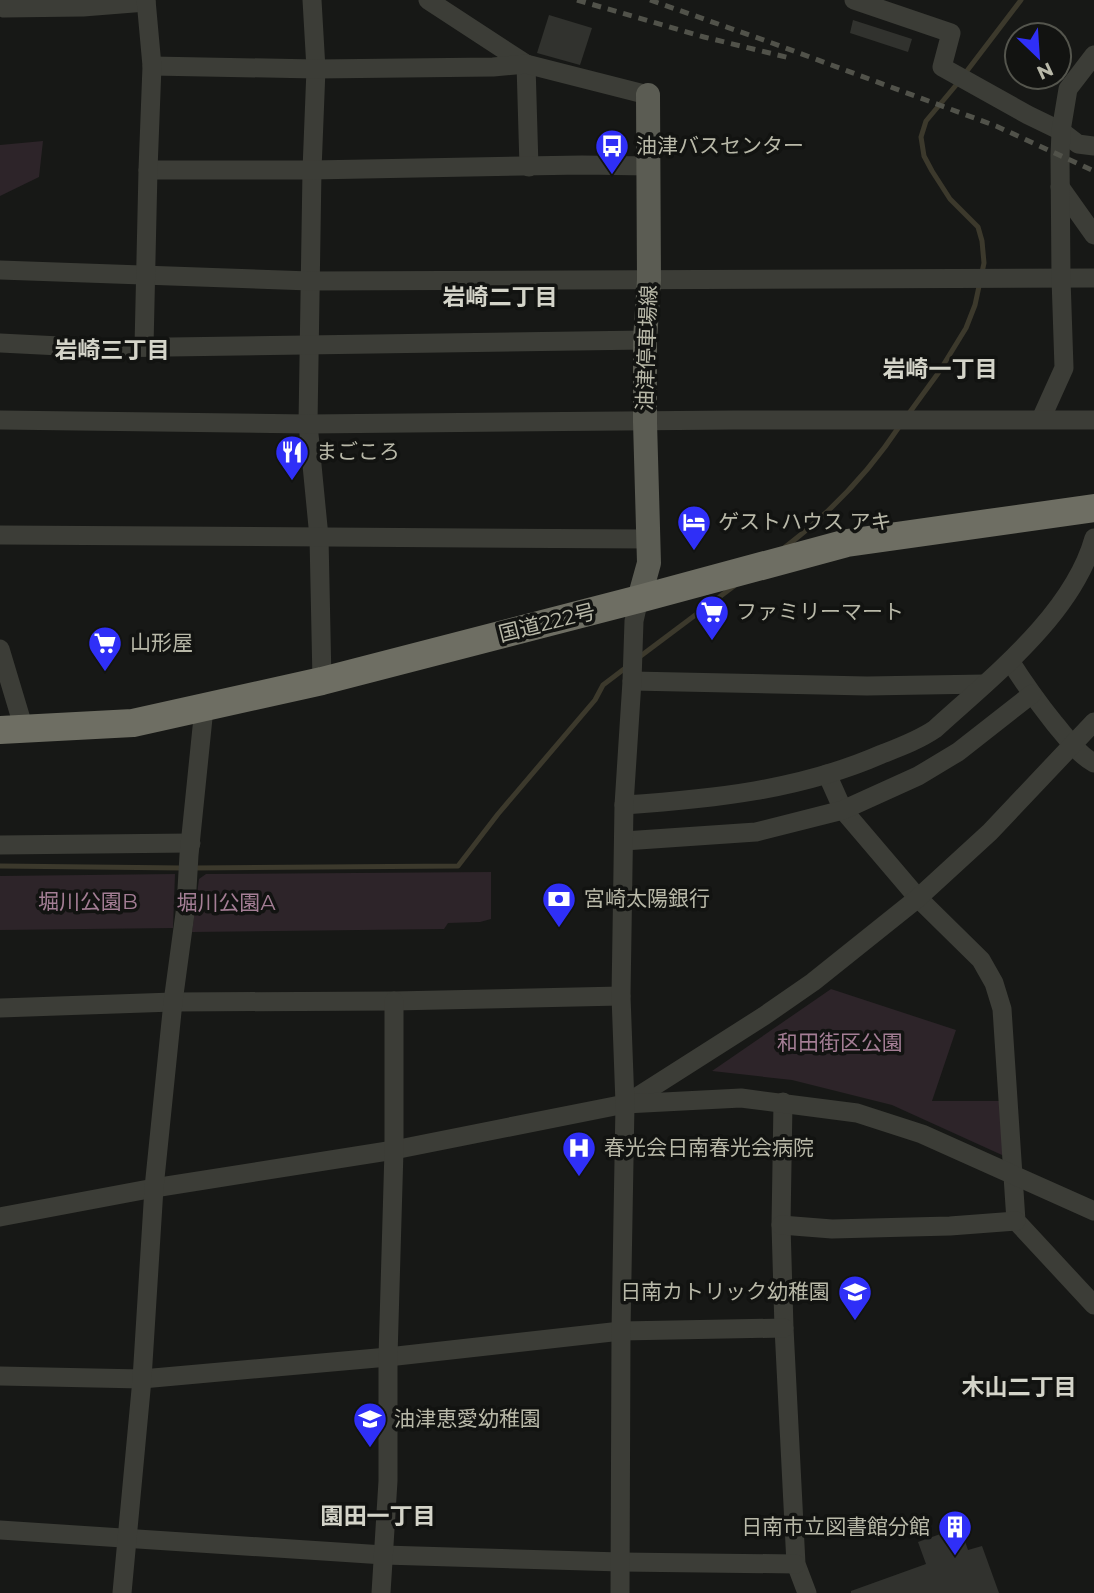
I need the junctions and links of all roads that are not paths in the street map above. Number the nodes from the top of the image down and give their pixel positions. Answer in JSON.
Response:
{"nodes":[{"id":1,"x":4,"y":0,"type":"edge"},
{"id":2,"x":312,"y":0,"type":"edge"},
{"id":3,"x":428,"y":0,"type":"edge"},
{"id":4,"x":854,"y":0,"type":"edge"},
{"id":5,"x":146,"y":1,"type":"edge"},
{"id":6,"x":1094,"y":55,"type":"edge"},
{"id":7,"x":526,"y":64,"type":"junction"},
{"id":8,"x":152,"y":66,"type":"junction"},
{"id":9,"x":316,"y":69,"type":"junction"},
{"id":10,"x":648,"y":95,"type":"joint"},
{"id":11,"x":1061,"y":131,"type":"junction"},
{"id":12,"x":1094,"y":146,"type":"edge"},
{"id":13,"x":649,"y":166,"type":"junction"},
{"id":14,"x":529,"y":167,"type":"junction"},
{"id":15,"x":148,"y":170,"type":"junction"},
{"id":16,"x":312,"y":170,"type":"junction"},
{"id":17,"x":1060,"y":187,"type":"junction"},
{"id":18,"x":1094,"y":235,"type":"edge"},
{"id":19,"x":0,"y":270,"type":"edge"},
{"id":20,"x":145,"y":275,"type":"junction"},
{"id":21,"x":1061,"y":278,"type":"junction"},
{"id":22,"x":1094,"y":278,"type":"edge"},
{"id":23,"x":649,"y":280,"type":"junction"},
{"id":24,"x":310,"y":281,"type":"junction"},
{"id":25,"x":645,"y":340,"type":"junction"},
{"id":26,"x":0,"y":343,"type":"edge"},
{"id":27,"x":310,"y":345,"type":"junction"},
{"id":28,"x":144,"y":347,"type":"junction"},
{"id":29,"x":1041,"y":419,"type":"junction"},
{"id":30,"x":0,"y":420,"type":"edge"},
{"id":31,"x":1094,"y":420,"type":"edge"},
{"id":32,"x":645,"y":422,"type":"junction"},
{"id":33,"x":308,"y":424,"type":"junction"},
{"id":34,"x":1094,"y":508,"type":"edge"},
{"id":35,"x":0,"y":535,"type":"edge"},
{"id":36,"x":319,"y":537,"type":"junction"},
{"id":37,"x":1094,"y":538,"type":"edge"},
{"id":38,"x":648,"y":539,"type":"junction"},
{"id":39,"x":639,"y":599,"type":"junction"},
{"id":40,"x":0,"y":649,"type":"edge"},
{"id":41,"x":1010,"y":661,"type":"junction"},
{"id":42,"x":322,"y":681,"type":"junction"},
{"id":43,"x":632,"y":681,"type":"junction"},
{"id":44,"x":985,"y":684,"type":"junction"},
{"id":45,"x":1032,"y":694,"type":"junction"},
{"id":46,"x":204,"y":708,"type":"junction"},
{"id":47,"x":1094,"y":722,"type":"edge"},
{"id":48,"x":12,"y":730,"type":"edge"},
{"id":49,"x":1072,"y":745,"type":"junction"},
{"id":50,"x":1094,"y":763,"type":"edge"},
{"id":51,"x":827,"y":774,"type":"junction"},
{"id":52,"x":624,"y":805,"type":"junction"},
{"id":53,"x":844,"y":810,"type":"junction"},
{"id":54,"x":624,"y":841,"type":"junction"},
{"id":55,"x":0,"y":845,"type":"edge"},
{"id":56,"x":190,"y":849,"type":"junction"},
{"id":57,"x":918,"y":898,"type":"junction"},
{"id":58,"x":621,"y":996,"type":"junction"},
{"id":59,"x":394,"y":1001,"type":"junction"},
{"id":60,"x":173,"y":1002,"type":"junction"},
{"id":61,"x":0,"y":1008,"type":"edge"},
{"id":62,"x":783,"y":1102,"type":"junction"},
{"id":63,"x":625,"y":1104,"type":"junction"},
{"id":64,"x":394,"y":1150,"type":"junction"},
{"id":65,"x":1013,"y":1174,"type":"junction"},
{"id":66,"x":154,"y":1188,"type":"junction"},
{"id":67,"x":1094,"y":1210,"type":"edge"},
{"id":68,"x":0,"y":1217,"type":"edge"},
{"id":69,"x":1016,"y":1221,"type":"junction"},
{"id":70,"x":781,"y":1225,"type":"junction"},
{"id":71,"x":1094,"y":1305,"type":"edge"},
{"id":72,"x":784,"y":1328,"type":"junction"},
{"id":73,"x":621,"y":1331,"type":"junction"},
{"id":74,"x":388,"y":1357,"type":"junction"},
{"id":75,"x":0,"y":1376,"type":"edge"},
{"id":76,"x":142,"y":1379,"type":"junction"},
{"id":77,"x":0,"y":1530,"type":"edge"},
{"id":78,"x":128,"y":1539,"type":"junction"},
{"id":79,"x":384,"y":1555,"type":"junction"},
{"id":80,"x":621,"y":1562,"type":"junction"},
{"id":81,"x":796,"y":1564,"type":"junction"},
{"id":82,"x":122,"y":1593,"type":"edge"},
{"id":83,"x":381,"y":1593,"type":"edge"},
{"id":84,"x":620,"y":1593,"type":"edge"},
{"id":85,"x":807,"y":1593,"type":"edge"}],
"edges":[{"from":1,"to":5,"type":"street"},
{"from":2,"to":9,"type":"street"},
{"from":3,"to":7,"type":"street"},
{"from":4,"to":11,"type":"street"},
{"from":5,"to":8,"type":"street"},
{"from":6,"to":11,"type":"street"},
{"from":7,"to":9,"type":"street"},
{"from":7,"to":10,"type":"street"},
{"from":7,"to":14,"type":"street"},
{"from":8,"to":9,"type":"street"},
{"from":8,"to":15,"type":"street"},
{"from":9,"to":16,"type":"street"},
{"from":10,"to":13,"type":"main road","name":"油津停車場線"},
{"from":11,"to":12,"type":"street"},
{"from":11,"to":17,"type":"street"},
{"from":13,"to":14,"type":"street"},
{"from":13,"to":23,"type":"main road","name":"油津停車場線"},
{"from":14,"to":16,"type":"street"},
{"from":15,"to":16,"type":"street"},
{"from":15,"to":20,"type":"street"},
{"from":16,"to":24,"type":"street"},
{"from":17,"to":18,"type":"street"},
{"from":17,"to":21,"type":"street"},
{"from":19,"to":20,"type":"street"},
{"from":20,"to":24,"type":"street"},
{"from":20,"to":28,"type":"street"},
{"from":21,"to":22,"type":"street"},
{"from":21,"to":23,"type":"street"},
{"from":21,"to":29,"type":"street"},
{"from":23,"to":24,"type":"street"},
{"from":23,"to":25,"type":"main road","name":"油津停車場線"},
{"from":24,"to":27,"type":"street"},
{"from":25,"to":27,"type":"street"},
{"from":25,"to":32,"type":"main road","name":"油津停車場線"},
{"from":26,"to":28,"type":"street"},
{"from":27,"to":28,"type":"street"},
{"from":27,"to":33,"type":"street"},
{"from":29,"to":31,"type":"street"},
{"from":29,"to":32,"type":"street"},
{"from":30,"to":33,"type":"street"},
{"from":32,"to":33,"type":"street"},
{"from":32,"to":38,"type":"main road","name":"油津停車場線"},
{"from":33,"to":36,"type":"street"},
{"from":34,"to":39,"type":"highway","name":"国道222号"},
{"from":35,"to":36,"type":"street"},
{"from":36,"to":38,"type":"street"},
{"from":36,"to":42,"type":"street"},
{"from":37,"to":41,"type":"street"},
{"from":38,"to":39,"type":"main road","name":"油津停車場線"},
{"from":39,"to":42,"type":"highway","name":"国道222号"},
{"from":39,"to":43,"type":"street"},
{"from":40,"to":48,"type":"street"},
{"from":41,"to":44,"type":"street"},
{"from":41,"to":45,"type":"street"},
{"from":42,"to":46,"type":"highway","name":"国道222号"},
{"from":43,"to":44,"type":"street"},
{"from":43,"to":52,"type":"street"},
{"from":44,"to":51,"type":"street"},
{"from":45,"to":49,"type":"street"},
{"from":45,"to":53,"type":"street"},
{"from":46,"to":48,"type":"highway","name":"国道222号"},
{"from":46,"to":56,"type":"street"},
{"from":47,"to":49,"type":"street"},
{"from":49,"to":50,"type":"street"},
{"from":49,"to":57,"type":"street"},
{"from":51,"to":52,"type":"street"},
{"from":51,"to":53,"type":"street"},
{"from":52,"to":54,"type":"street"},
{"from":53,"to":54,"type":"street"},
{"from":53,"to":57,"type":"street"},
{"from":54,"to":58,"type":"street"},
{"from":55,"to":56,"type":"street"},
{"from":56,"to":60,"type":"street"},
{"from":57,"to":63,"type":"street"},
{"from":57,"to":65,"type":"street"},
{"from":58,"to":59,"type":"street"},
{"from":58,"to":63,"type":"street"},
{"from":59,"to":60,"type":"street"},
{"from":59,"to":64,"type":"street"},
{"from":60,"to":61,"type":"street"},
{"from":60,"to":66,"type":"street"},
{"from":62,"to":63,"type":"street"},
{"from":62,"to":65,"type":"street"},
{"from":62,"to":70,"type":"street"},
{"from":63,"to":64,"type":"street"},
{"from":63,"to":73,"type":"street"},
{"from":64,"to":66,"type":"street"},
{"from":64,"to":74,"type":"street"},
{"from":65,"to":67,"type":"street"},
{"from":65,"to":69,"type":"street"},
{"from":66,"to":68,"type":"street"},
{"from":66,"to":76,"type":"street"},
{"from":69,"to":70,"type":"street"},
{"from":69,"to":71,"type":"street"},
{"from":70,"to":72,"type":"street"},
{"from":72,"to":73,"type":"street"},
{"from":72,"to":81,"type":"street"},
{"from":73,"to":74,"type":"street"},
{"from":73,"to":80,"type":"street"},
{"from":74,"to":76,"type":"street"},
{"from":74,"to":79,"type":"street"},
{"from":75,"to":76,"type":"street"},
{"from":76,"to":78,"type":"street"},
{"from":77,"to":78,"type":"street"},
{"from":78,"to":79,"type":"street"},
{"from":78,"to":82,"type":"street"},
{"from":79,"to":80,"type":"street"},
{"from":79,"to":83,"type":"street"},
{"from":80,"to":81,"type":"street"},
{"from":80,"to":84,"type":"street"},
{"from":81,"to":85,"type":"street"}]}
